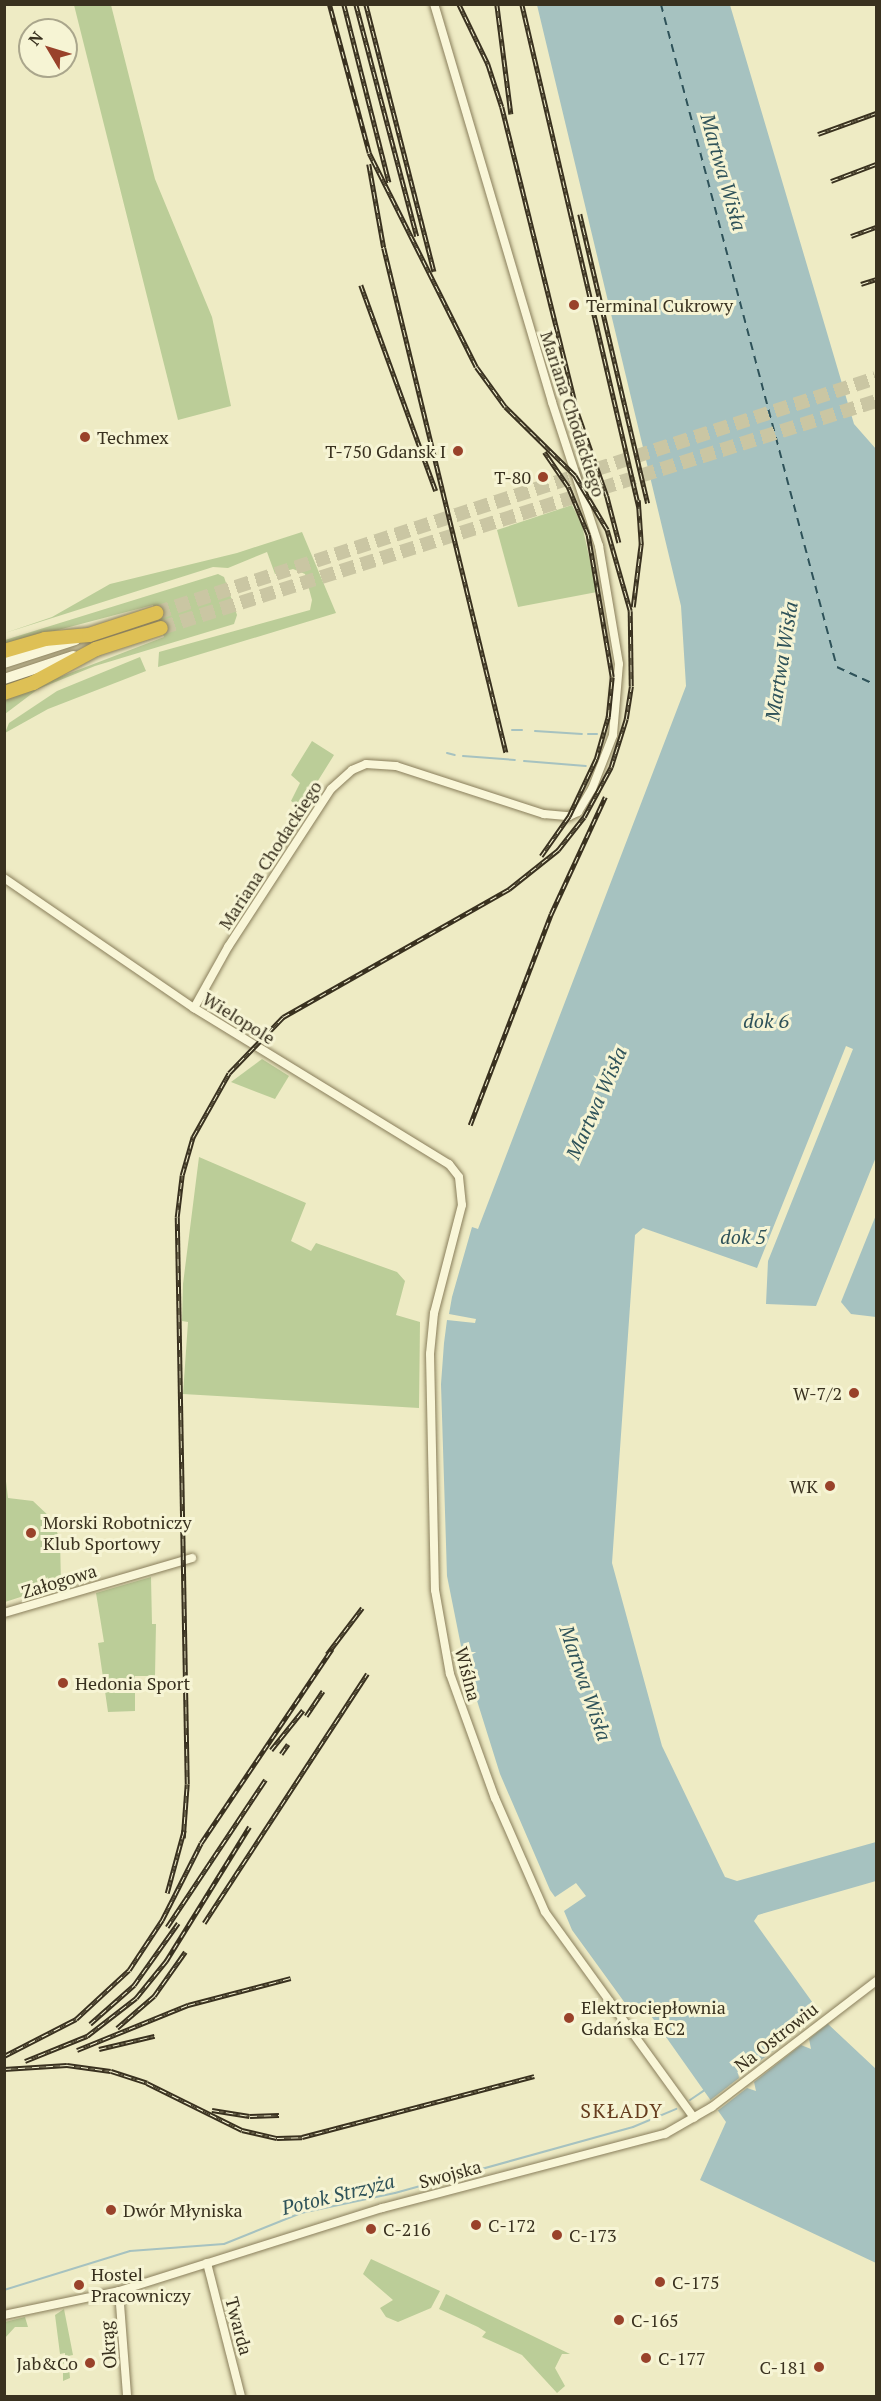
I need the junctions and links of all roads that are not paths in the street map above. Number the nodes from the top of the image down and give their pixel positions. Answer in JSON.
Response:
{"nodes":[{"id":1,"x":434,"y":4,"type":"edge"},
{"id":2,"x":156,"y":614,"type":"tunnel mouth"},
{"id":3,"x":161,"y":628,"type":"tunnel mouth"},
{"id":4,"x":89,"y":635,"type":"junction"},
{"id":5,"x":96,"y":649,"type":"junction"},
{"id":6,"x":4,"y":651,"type":"edge"},
{"id":7,"x":4,"y":663,"type":"edge"},
{"id":8,"x":4,"y":679,"type":"edge"},
{"id":9,"x":4,"y":693,"type":"edge"},
{"id":10,"x":4,"y":878,"type":"edge"},
{"id":11,"x":194,"y":1008,"type":"junction"},
{"id":12,"x":459,"y":1177,"type":"joint"},
{"id":13,"x":192,"y":1558,"type":"dead end"},
{"id":14,"x":4,"y":1613,"type":"edge"},
{"id":15,"x":876,"y":1981,"type":"edge"},
{"id":16,"x":694,"y":2118,"type":"junction"},
{"id":17,"x":207,"y":2263,"type":"junction"},
{"id":18,"x":119,"y":2291,"type":"junction"},
{"id":19,"x":4,"y":2315,"type":"edge"},
{"id":20,"x":127,"y":2397,"type":"edge"},
{"id":21,"x":241,"y":2397,"type":"edge"}],
"edges":[{"from":1,"to":11,"type":"street","name":"Mariana Chodackiego"},
{"from":2,"to":4,"type":"highway"},
{"from":3,"to":5,"type":"highway"},
{"from":4,"to":6,"type":"highway"},
{"from":4,"to":7,"type":"main road"},
{"from":5,"to":8,"type":"main road"},
{"from":5,"to":9,"type":"highway"},
{"from":10,"to":11,"type":"street","name":"Wielopole"},
{"from":11,"to":12,"type":"street","name":"Wielopole"},
{"from":12,"to":16,"type":"street","name":"Wiślna"},
{"from":13,"to":14,"type":"street","name":"Załogowa"},
{"from":15,"to":16,"type":"street","name":"Na Ostrowiu"},
{"from":16,"to":17,"type":"street","name":"Swojska"},
{"from":17,"to":18,"type":"street","name":"Swojska"},
{"from":17,"to":21,"type":"street","name":"Twarda"},
{"from":18,"to":19,"type":"street","name":"Swojska"},
{"from":18,"to":20,"type":"street","name":"Okrąg"}]}
